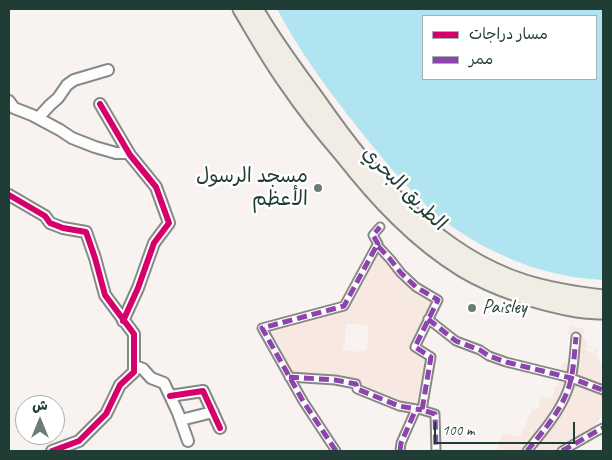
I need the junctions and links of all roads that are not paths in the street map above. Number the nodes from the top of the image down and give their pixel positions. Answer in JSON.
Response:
{"nodes":[{"id":1,"x":241,"y":9,"type":"edge"},
{"id":2,"x":255,"y":9,"type":"edge"},
{"id":3,"x":108,"y":70,"type":"dead end"},
{"id":4,"x":10,"y":104,"type":"edge"},
{"id":5,"x":100,"y":104,"type":"dead end"},
{"id":6,"x":38,"y":118,"type":"junction"},
{"id":7,"x":129,"y":153,"type":"junction"},
{"id":8,"x":9,"y":195,"type":"edge"},
{"id":9,"x":380,"y":227,"type":"dead end"},
{"id":10,"x":377,"y":245,"type":"junction"},
{"id":11,"x":603,"y":298,"type":"edge"},
{"id":12,"x":603,"y":311,"type":"edge"},
{"id":13,"x":428,"y":319,"type":"junction"},
{"id":14,"x":123,"y":320,"type":"junction"},
{"id":15,"x":576,"y":338,"type":"dead end"},
{"id":16,"x":135,"y":366,"type":"junction"},
{"id":17,"x":289,"y":377,"type":"junction"},
{"id":18,"x":571,"y":378,"type":"junction"},
{"id":19,"x":603,"y":390,"type":"edge"},
{"id":20,"x":170,"y":396,"type":"junction"},
{"id":21,"x":419,"y":410,"type":"junction"},
{"id":22,"x":213,"y":412,"type":"junction"},
{"id":23,"x":181,"y":420,"type":"junction"},
{"id":24,"x":220,"y":428,"type":"dead end"},
{"id":25,"x":603,"y":428,"type":"edge"},
{"id":26,"x":188,"y":441,"type":"dead end"},
{"id":27,"x":52,"y":451,"type":"edge"},
{"id":28,"x":336,"y":451,"type":"edge"},
{"id":29,"x":400,"y":451,"type":"edge"},
{"id":30,"x":436,"y":451,"type":"edge"},
{"id":31,"x":527,"y":451,"type":"edge"},
{"id":32,"x":562,"y":451,"type":"edge"}],
"edges":[{"from":1,"to":12,"type":"main road","name":"الطريق البحري"},
{"from":2,"to":11,"type":"main road","name":"الطريق البحري"},
{"from":3,"to":6,"type":"street"},
{"from":4,"to":6,"type":"street"},
{"from":5,"to":7,"type":"street"},
{"from":6,"to":7,"type":"street"},
{"from":7,"to":14,"type":"street"},
{"from":8,"to":14,"type":"street"},
{"from":9,"to":10,"type":"street"},
{"from":10,"to":13,"type":"street"},
{"from":10,"to":17,"type":"street"},
{"from":13,"to":18,"type":"street"},
{"from":13,"to":21,"type":"street"},
{"from":14,"to":16,"type":"street"},
{"from":15,"to":18,"type":"street"},
{"from":16,"to":20,"type":"street"},
{"from":16,"to":27,"type":"street"},
{"from":17,"to":21,"type":"street"},
{"from":17,"to":28,"type":"street"},
{"from":18,"to":19,"type":"street"},
{"from":18,"to":31,"type":"street"},
{"from":20,"to":22,"type":"street"},
{"from":20,"to":23,"type":"street"},
{"from":21,"to":29,"type":"street"},
{"from":21,"to":30,"type":"street"},
{"from":22,"to":23,"type":"street"},
{"from":22,"to":24,"type":"street"},
{"from":23,"to":26,"type":"street"},
{"from":25,"to":32,"type":"street"}]}
